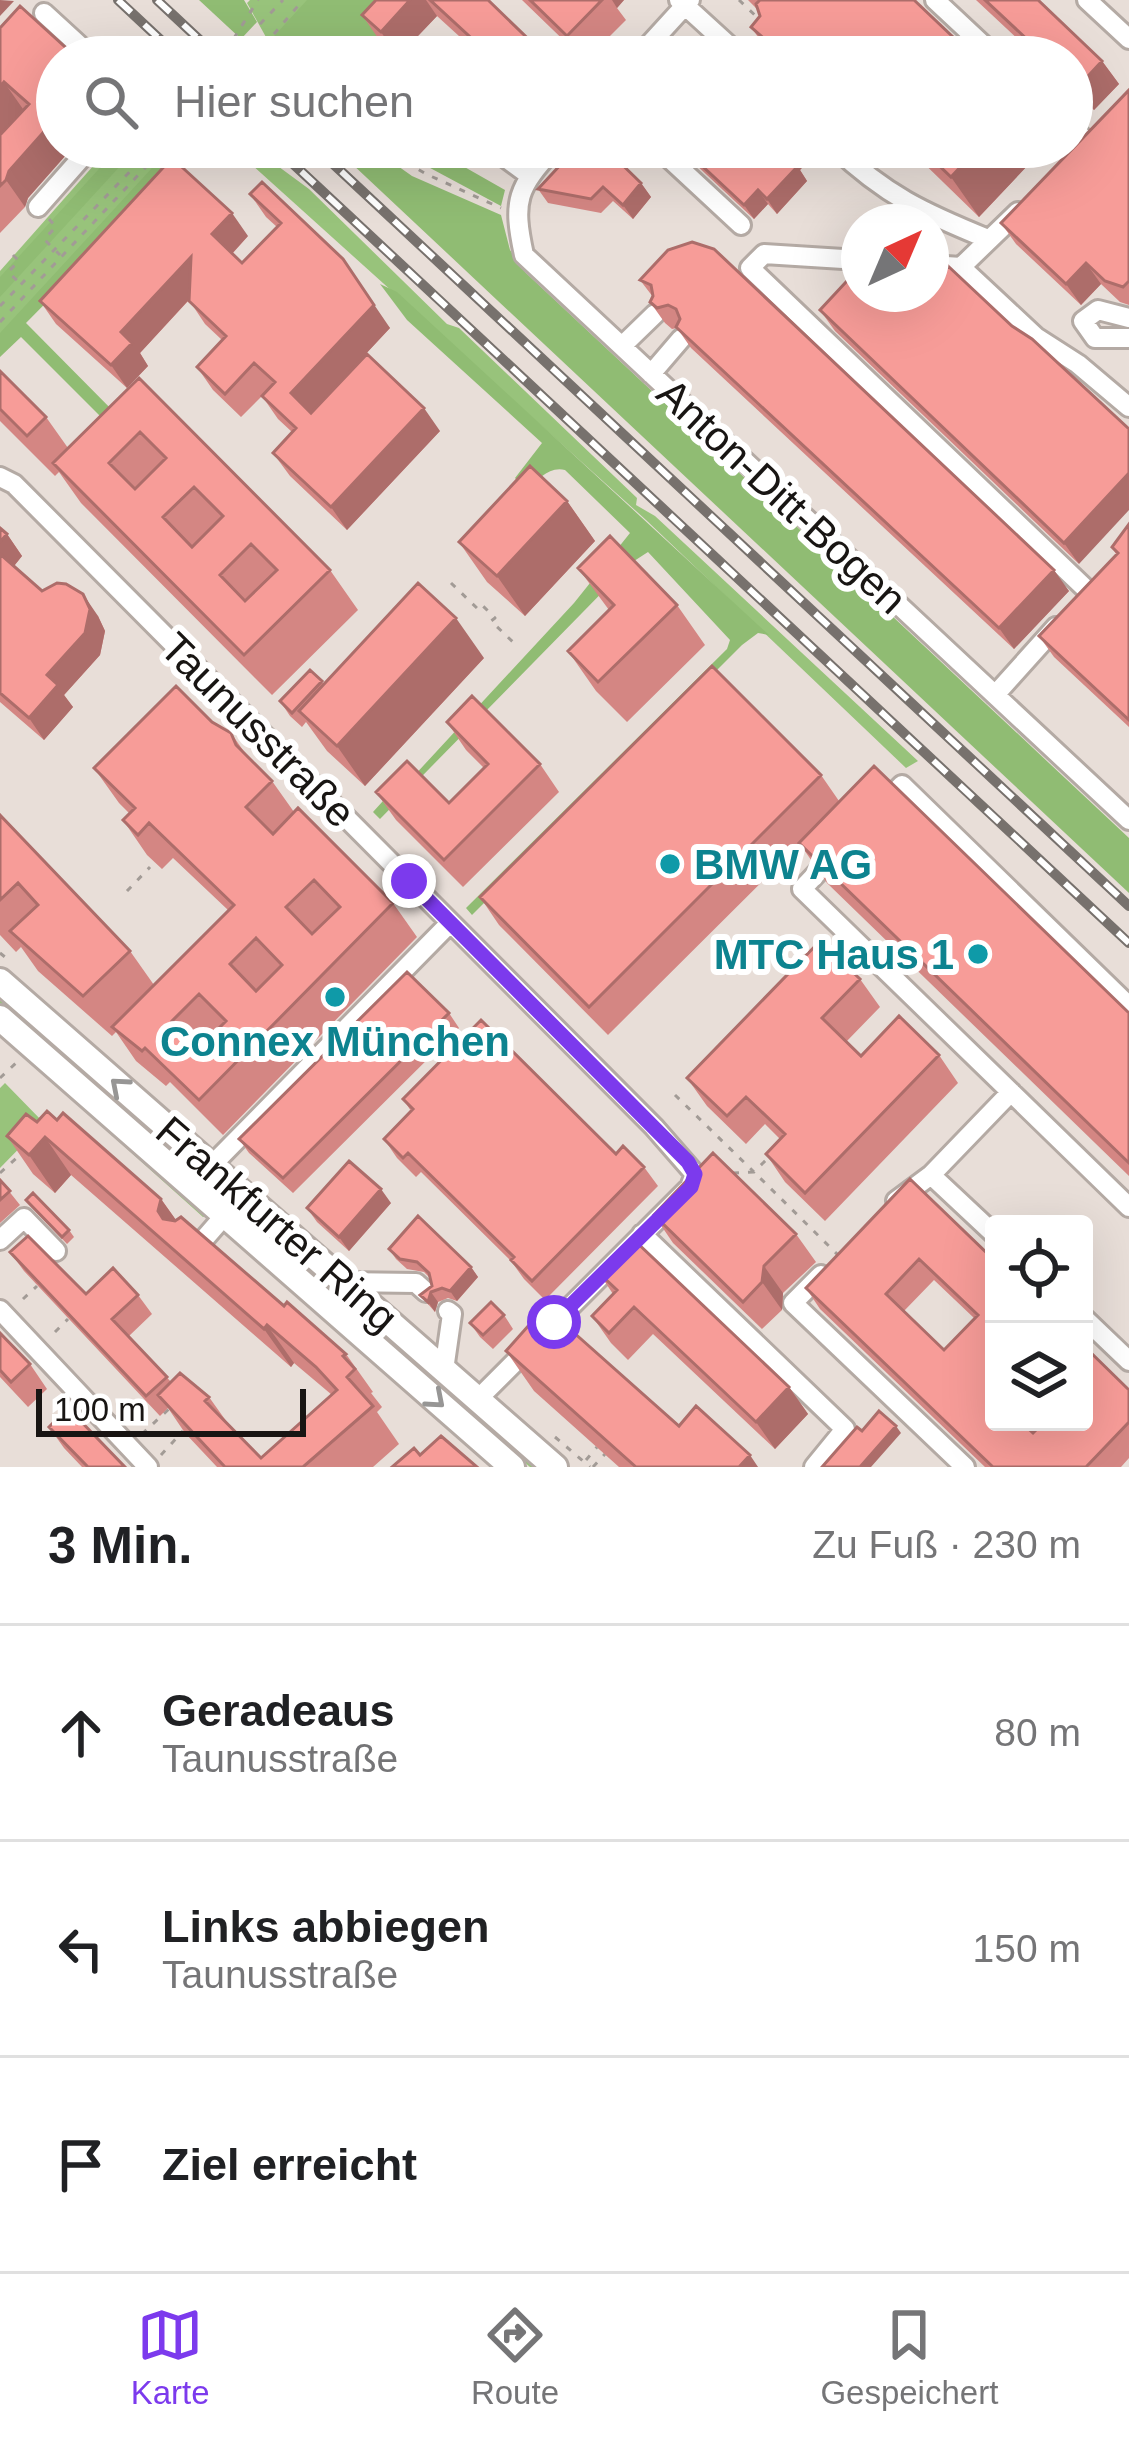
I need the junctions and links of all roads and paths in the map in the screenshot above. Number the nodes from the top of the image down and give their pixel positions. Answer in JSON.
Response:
{"nodes":[{"id":1,"x":259,"y":0,"type":"edge"},
{"id":2,"x":283,"y":0,"type":"edge"},
{"id":3,"x":303,"y":0,"type":"edge"},
{"id":4,"x":739,"y":0,"type":"edge"},
{"id":5,"x":935,"y":0,"type":"edge"},
{"id":6,"x":1087,"y":0,"type":"edge"},
{"id":7,"x":685,"y":2,"type":"edge"},
{"id":8,"x":44,"y":13,"type":"dead end"},
{"id":9,"x":260,"y":24,"type":"dead end"},
{"id":10,"x":274,"y":34,"type":"dead end"},
{"id":11,"x":69,"y":36,"type":"edge"},
{"id":12,"x":235,"y":36,"type":"edge"},
{"id":13,"x":656,"y":36,"type":"edge"},
{"id":14,"x":719,"y":36,"type":"edge"},
{"id":15,"x":766,"y":36,"type":"edge"},
{"id":16,"x":974,"y":36,"type":"edge"},
{"id":17,"x":1129,"y":39,"type":"edge"},
{"id":18,"x":1129,"y":106,"type":"edge"},
{"id":19,"x":1093,"y":145,"type":"edge"},
{"id":20,"x":76,"y":168,"type":"edge"},
{"id":21,"x":134,"y":168,"type":"edge"},
{"id":22,"x":145,"y":168,"type":"edge"},
{"id":23,"x":421,"y":168,"type":"edge"},
{"id":24,"x":520,"y":168,"type":"edge"},
{"id":25,"x":536,"y":168,"type":"edge"},
{"id":26,"x":680,"y":168,"type":"edge"},
{"id":27,"x":857,"y":168,"type":"edge"},
{"id":28,"x":529,"y":175,"type":"junction"},
{"id":29,"x":1040,"y":192,"type":"edge"},
{"id":30,"x":500,"y":208,"type":"dead end"},
{"id":31,"x":42,"y":212,"type":"joint"},
{"id":32,"x":741,"y":225,"type":"dead end"},
{"id":33,"x":988,"y":239,"type":"junction"},
{"id":34,"x":56,"y":250,"type":"junction"},
{"id":35,"x":13,"y":255,"type":"dead end"},
{"id":36,"x":62,"y":256,"type":"junction"},
{"id":37,"x":841,"y":259,"type":"edge"},
{"id":38,"x":949,"y":266,"type":"edge"},
{"id":39,"x":961,"y":267,"type":"junction"},
{"id":40,"x":21,"y":284,"type":"junction"},
{"id":41,"x":0,"y":306,"type":"edge"},
{"id":42,"x":660,"y":318,"type":"edge"},
{"id":43,"x":1129,"y":318,"type":"edge"},
{"id":44,"x":0,"y":322,"type":"edge"},
{"id":45,"x":1129,"y":338,"type":"edge"},
{"id":46,"x":681,"y":339,"type":"edge"},
{"id":47,"x":626,"y":350,"type":"junction"},
{"id":48,"x":651,"y":374,"type":"junction"},
{"id":49,"x":1129,"y":407,"type":"edge"},
{"id":50,"x":0,"y":477,"type":"edge"},
{"id":51,"x":451,"y":583,"type":"dead end"},
{"id":52,"x":515,"y":644,"type":"dead end"},
{"id":53,"x":995,"y":695,"type":"junction"},
{"id":54,"x":869,"y":819,"type":"edge"},
{"id":55,"x":1129,"y":820,"type":"edge"},
{"id":56,"x":852,"y":836,"type":"edge"},
{"id":57,"x":150,"y":867,"type":"dead end"},
{"id":58,"x":127,"y":891,"type":"dead end"},
{"id":59,"x":450,"y":922,"type":"junction"},
{"id":60,"x":0,"y":981,"type":"edge"},
{"id":61,"x":1129,"y":1006,"type":"edge"},
{"id":62,"x":0,"y":1018,"type":"edge"},
{"id":63,"x":17,"y":1061,"type":"dead end"},
{"id":64,"x":0,"y":1078,"type":"edge"},
{"id":65,"x":1011,"y":1092,"type":"junction"},
{"id":66,"x":674,"y":1095,"type":"dead end"},
{"id":67,"x":34,"y":1148,"type":"edge"},
{"id":68,"x":769,"y":1157,"type":"edge"},
{"id":69,"x":211,"y":1166,"type":"junction"},
{"id":70,"x":754,"y":1172,"type":"junction"},
{"id":71,"x":0,"y":1173,"type":"edge"},
{"id":72,"x":734,"y":1173,"type":"edge"},
{"id":73,"x":931,"y":1174,"type":"junction"},
{"id":74,"x":1129,"y":1207,"type":"edge"},
{"id":75,"x":883,"y":1214,"type":"edge"},
{"id":76,"x":225,"y":1215,"type":"junction"},
{"id":77,"x":985,"y":1225,"type":"edge"},
{"id":78,"x":642,"y":1234,"type":"junction"},
{"id":79,"x":0,"y":1240,"type":"edge"},
{"id":80,"x":198,"y":1246,"type":"edge"},
{"id":81,"x":56,"y":1251,"type":"dead end"},
{"id":82,"x":839,"y":1256,"type":"joint"},
{"id":83,"x":342,"y":1282,"type":"junction"},
{"id":84,"x":37,"y":1286,"type":"edge"},
{"id":85,"x":426,"y":1292,"type":"edge"},
{"id":86,"x":23,"y":1299,"type":"dead end"},
{"id":87,"x":0,"y":1310,"type":"edge"},
{"id":88,"x":448,"y":1311,"type":"dead end"},
{"id":89,"x":68,"y":1319,"type":"edge"},
{"id":90,"x":1089,"y":1323,"type":"edge"},
{"id":91,"x":55,"y":1332,"type":"dead end"},
{"id":92,"x":1129,"y":1361,"type":"edge"},
{"id":93,"x":444,"y":1370,"type":"junction"},
{"id":94,"x":478,"y":1399,"type":"junction"},
{"id":95,"x":172,"y":1407,"type":"edge"},
{"id":96,"x":194,"y":1419,"type":"edge"},
{"id":97,"x":128,"y":1446,"type":"junction"},
{"id":98,"x":597,"y":1448,"type":"edge"},
{"id":99,"x":604,"y":1454,"type":"edge"},
{"id":100,"x":584,"y":1462,"type":"dead end"},
{"id":101,"x":149,"y":1467,"type":"edge"},
{"id":102,"x":512,"y":1467,"type":"edge"},
{"id":103,"x":555,"y":1467,"type":"edge"},
{"id":104,"x":593,"y":1467,"type":"edge"},
{"id":105,"x":814,"y":1467,"type":"edge"},
{"id":106,"x":965,"y":1467,"type":"edge"}],
"edges":[{"from":1,"to":12,"type":"path"},
{"from":2,"to":9,"type":"path"},
{"from":3,"to":10,"type":"path"},
{"from":4,"to":15,"type":"path"},
{"from":5,"to":16,"type":"street"},
{"from":6,"to":17,"type":"street"},
{"from":7,"to":13,"type":"street"},
{"from":7,"to":14,"type":"street"},
{"from":8,"to":11,"type":"street"},
{"from":18,"to":19,"type":"street"},
{"from":20,"to":31,"type":"street"},
{"from":21,"to":34,"type":"path"},
{"from":22,"to":36,"type":"path"},
{"from":23,"to":30,"type":"path"},
{"from":24,"to":28,"type":"street"},
{"from":25,"to":28,"type":"street"},
{"from":26,"to":32,"type":"street"},
{"from":27,"to":33,"type":"street"},
{"from":28,"to":47,"type":"street","name":"Anton-Ditt-Bogen"},
{"from":29,"to":33,"type":"street"},
{"from":31,"to":34,"type":"path"},
{"from":33,"to":39,"type":"street"},
{"from":34,"to":36,"type":"path"},
{"from":34,"to":40,"type":"path"},
{"from":35,"to":40,"type":"path"},
{"from":36,"to":44,"type":"path"},
{"from":37,"to":53,"type":"street"},
{"from":38,"to":39,"type":"street"},
{"from":39,"to":49,"type":"street"},
{"from":40,"to":41,"type":"path"},
{"from":42,"to":47,"type":"street"},
{"from":43,"to":45,"type":"street"},
{"from":46,"to":48,"type":"street"},
{"from":47,"to":48,"type":"street","name":"Anton-Ditt-Bogen"},
{"from":48,"to":53,"type":"street","name":"Anton-Ditt-Bogen"},
{"from":50,"to":59,"type":"street","name":"Taunusstraße"},
{"from":51,"to":52,"type":"path"},
{"from":53,"to":55,"type":"street","name":"Anton-Ditt-Bogen"},
{"from":54,"to":61,"type":"street"},
{"from":56,"to":65,"type":"street"},
{"from":57,"to":58,"type":"path"},
{"from":59,"to":69,"type":"street"},
{"from":59,"to":78,"type":"street","name":"Taunusstraße"},
{"from":69,"to":60,"type":"main road","name":"Frankfurter Ring","one_way":true},
{"from":62,"to":76,"type":"main road","name":"Frankfurter Ring"},
{"from":63,"to":64,"type":"path"},
{"from":65,"to":73,"type":"street"},
{"from":65,"to":74,"type":"street"},
{"from":66,"to":70,"type":"path"},
{"from":67,"to":71,"type":"path"},
{"from":68,"to":70,"type":"path"},
{"from":69,"to":83,"type":"main road","name":"Frankfurter Ring"},
{"from":70,"to":72,"type":"path"},
{"from":70,"to":82,"type":"path"},
{"from":73,"to":75,"type":"street"},
{"from":73,"to":77,"type":"street"},
{"from":76,"to":80,"type":"street"},
{"from":76,"to":102,"type":"main road","name":"Frankfurter Ring","one_way":true},
{"from":78,"to":94,"type":"street","name":"Taunusstraße"},
{"from":78,"to":105,"type":"street"},
{"from":79,"to":81,"type":"street"},
{"from":82,"to":106,"type":"street"},
{"from":83,"to":85,"type":"street"},
{"from":83,"to":93,"type":"main road","name":"Frankfurter Ring"},
{"from":84,"to":86,"type":"path"},
{"from":87,"to":97,"type":"street"},
{"from":88,"to":93,"type":"street"},
{"from":89,"to":91,"type":"path"},
{"from":90,"to":92,"type":"street"},
{"from":93,"to":94,"type":"main road","name":"Frankfurter Ring"},
{"from":94,"to":103,"type":"main road","name":"Frankfurter Ring"},
{"from":95,"to":97,"type":"path"},
{"from":96,"to":101,"type":"path"},
{"from":97,"to":101,"type":"street"},
{"from":98,"to":100,"type":"path"},
{"from":99,"to":104,"type":"path"}]}
